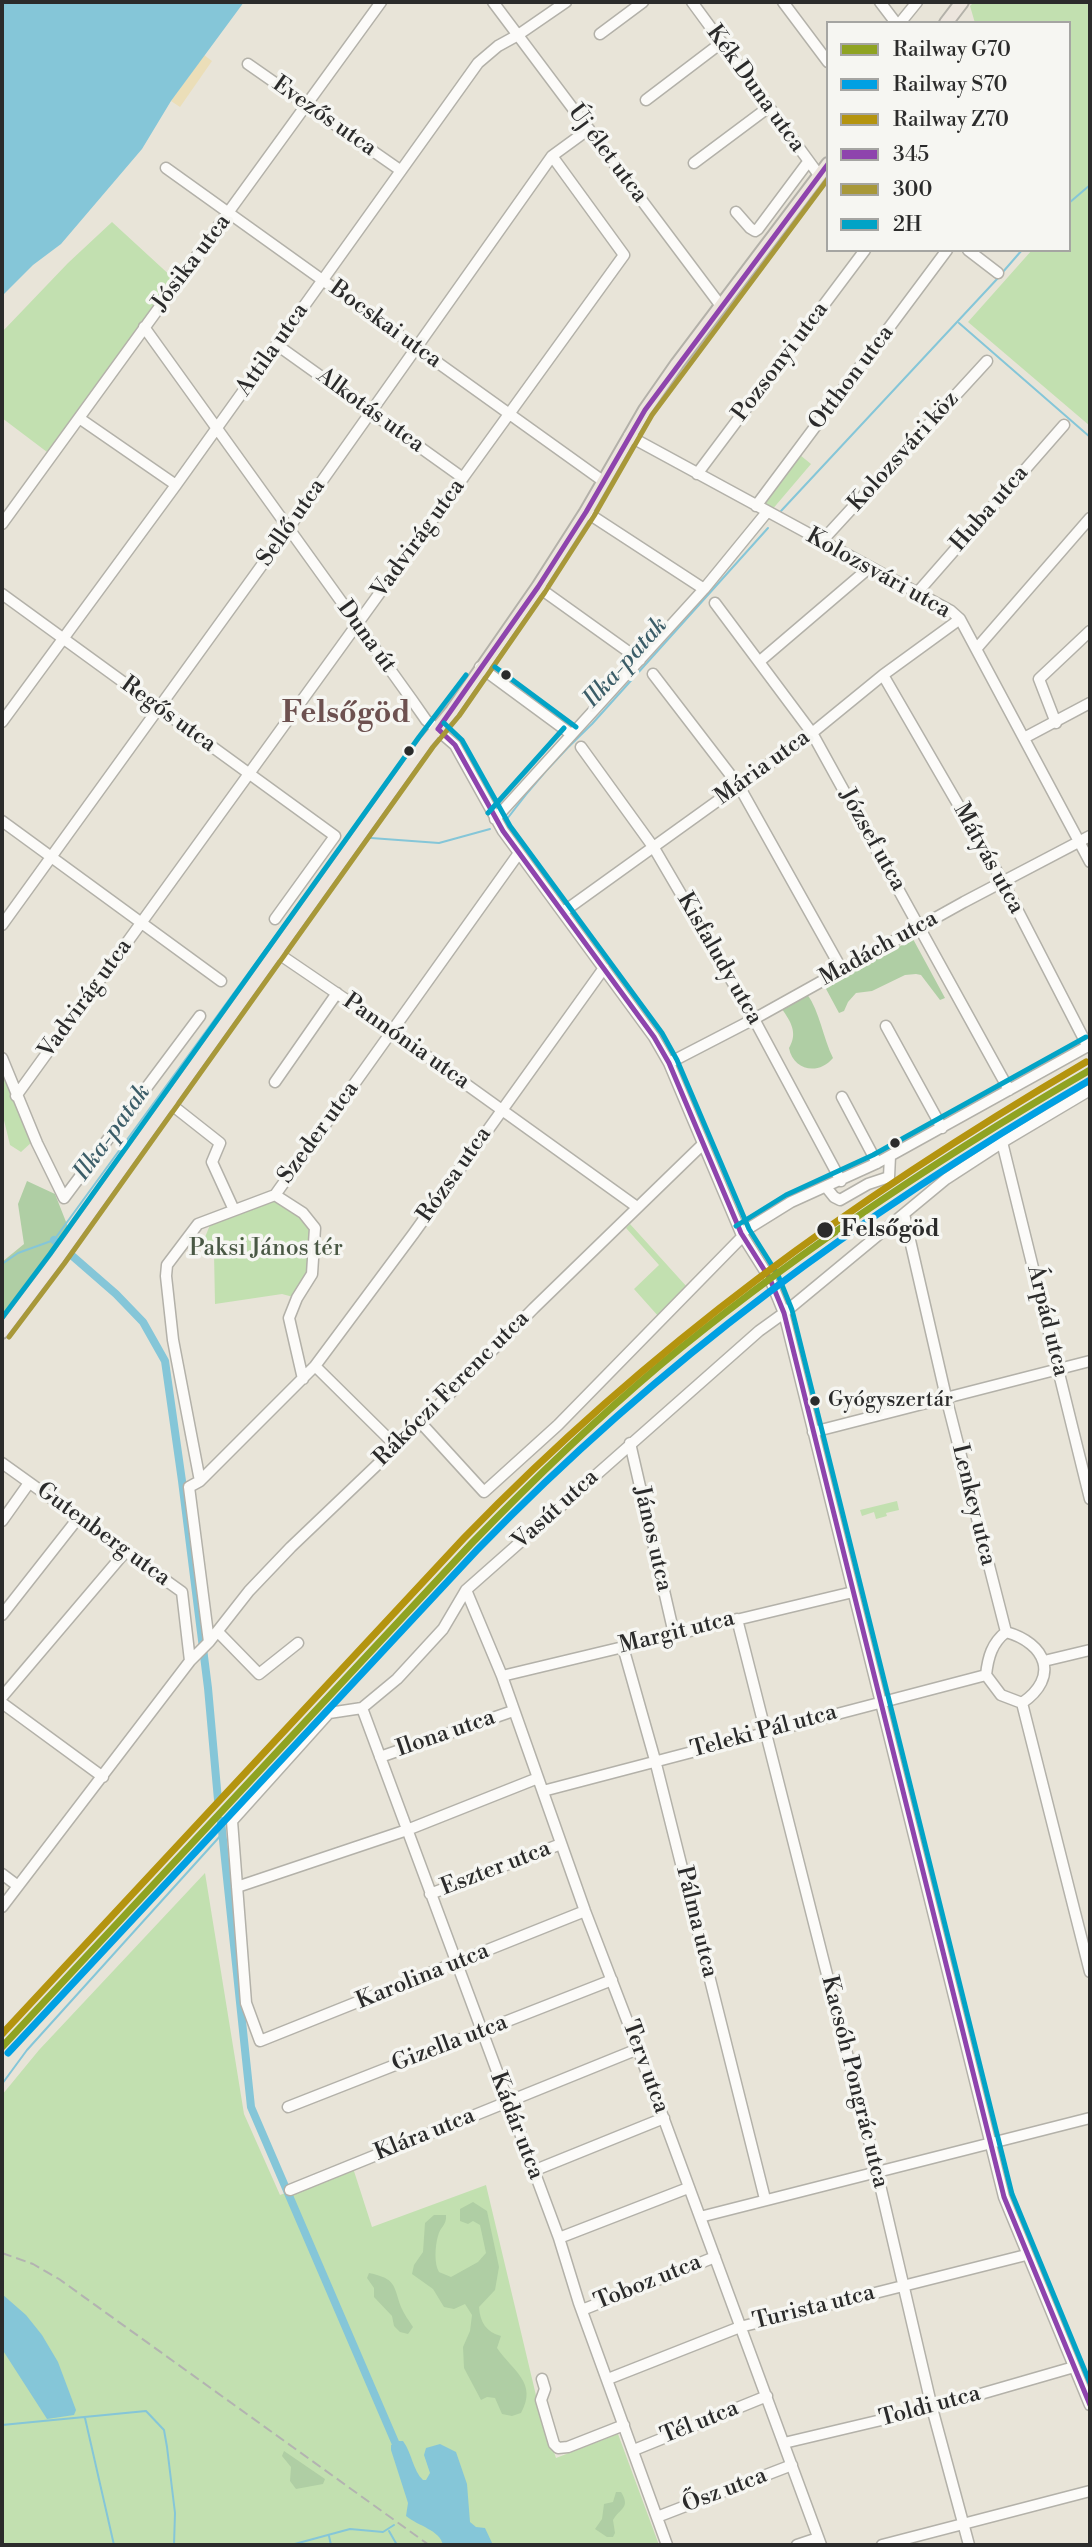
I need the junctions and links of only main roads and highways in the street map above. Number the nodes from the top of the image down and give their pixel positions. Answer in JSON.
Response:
{"nodes":[{"id":1,"x":962,"y":2,"type":"edge"},
{"id":2,"x":948,"y":21,"type":"edge"},
{"id":3,"x":826,"y":166,"type":"edge"},
{"id":4,"x":2,"y":1332,"type":"edge"}],
"edges":[{"from":1,"to":2,"type":"main road"},
{"from":3,"to":4,"type":"main road"}]}
